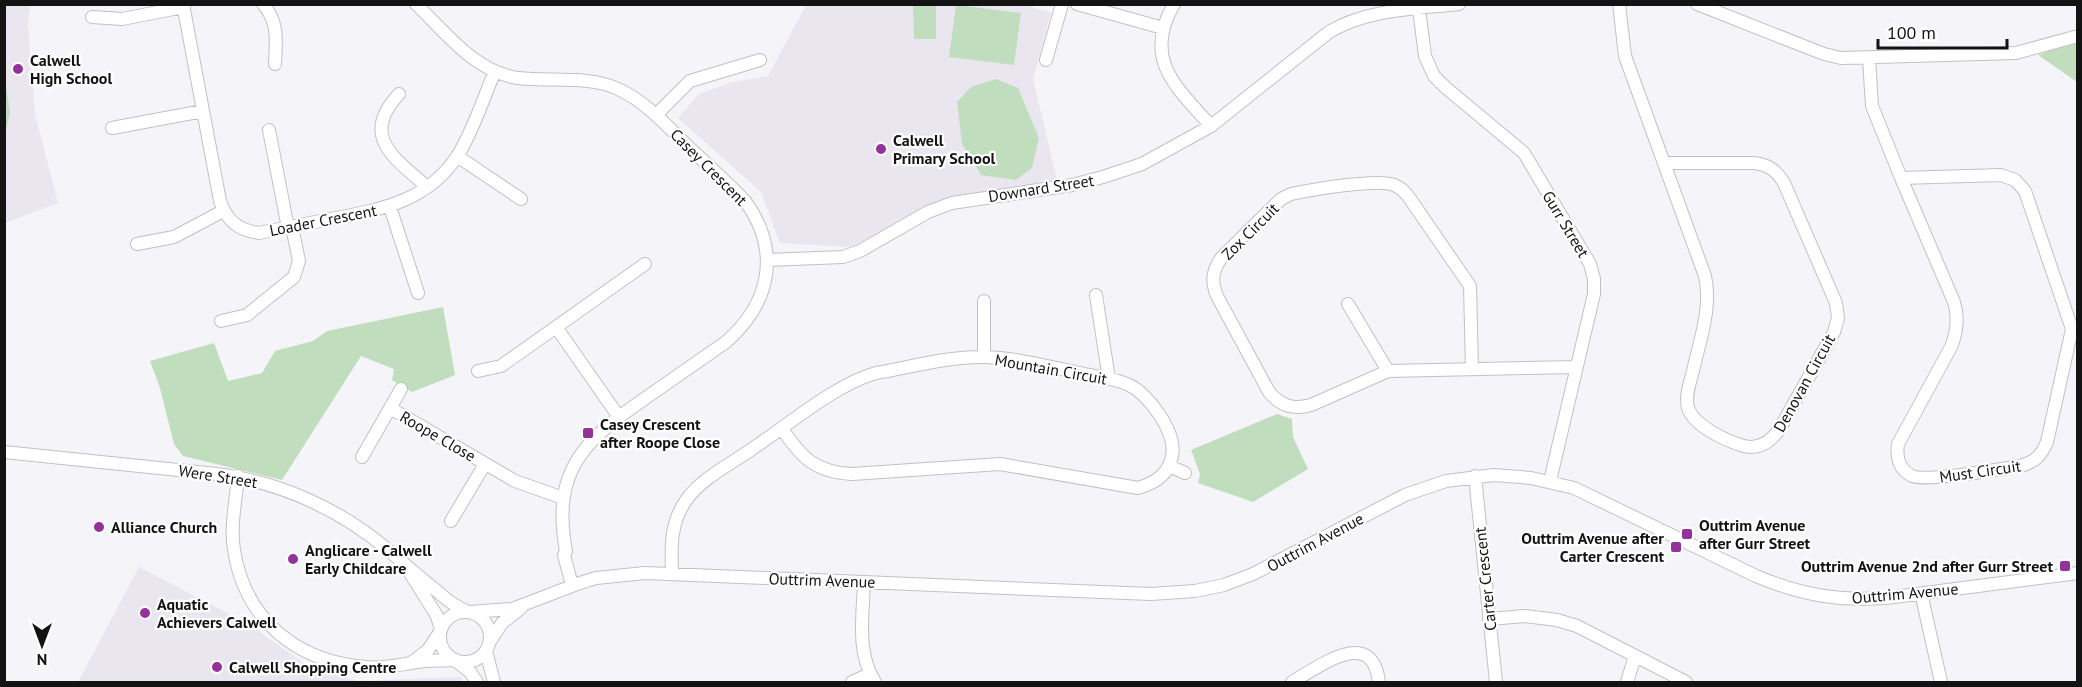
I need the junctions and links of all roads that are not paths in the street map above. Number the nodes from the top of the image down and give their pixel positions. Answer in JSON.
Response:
{"nodes":[{"id":1,"x":263,"y":4,"type":"edge"},
{"id":2,"x":416,"y":4,"type":"edge"},
{"id":3,"x":1062,"y":4,"type":"edge"},
{"id":4,"x":1077,"y":4,"type":"edge"},
{"id":5,"x":1174,"y":4,"type":"edge"},
{"id":6,"x":1459,"y":4,"type":"edge"},
{"id":7,"x":1619,"y":4,"type":"edge"},
{"id":8,"x":1697,"y":4,"type":"edge"},
{"id":9,"x":183,"y":6,"type":"edge"},
{"id":10,"x":1419,"y":9,"type":"junction"},
{"id":11,"x":1367,"y":10,"type":"edge"},
{"id":12,"x":92,"y":17,"type":"dead end"},
{"id":13,"x":1162,"y":28,"type":"junction"},
{"id":14,"x":2078,"y":36,"type":"edge"},
{"id":15,"x":1869,"y":58,"type":"junction"},
{"id":16,"x":760,"y":60,"type":"dead end"},
{"id":17,"x":1046,"y":60,"type":"dead end"},
{"id":18,"x":275,"y":64,"type":"dead end"},
{"id":19,"x":495,"y":71,"type":"junction"},
{"id":20,"x":399,"y":94,"type":"dead end"},
{"id":21,"x":203,"y":111,"type":"junction"},
{"id":22,"x":656,"y":115,"type":"junction"},
{"id":23,"x":1211,"y":126,"type":"junction"},
{"id":24,"x":112,"y":128,"type":"dead end"},
{"id":25,"x":269,"y":130,"type":"dead end"},
{"id":26,"x":457,"y":156,"type":"junction"},
{"id":27,"x":1664,"y":163,"type":"junction"},
{"id":28,"x":1901,"y":178,"type":"junction"},
{"id":29,"x":427,"y":187,"type":"junction"},
{"id":30,"x":522,"y":199,"type":"dead end"},
{"id":31,"x":390,"y":207,"type":"junction"},
{"id":32,"x":224,"y":212,"type":"junction"},
{"id":33,"x":290,"y":227,"type":"junction"},
{"id":34,"x":137,"y":244,"type":"dead end"},
{"id":35,"x":767,"y":260,"type":"junction"},
{"id":36,"x":645,"y":264,"type":"dead end"},
{"id":37,"x":418,"y":293,"type":"dead end"},
{"id":38,"x":1096,"y":295,"type":"dead end"},
{"id":39,"x":984,"y":301,"type":"dead end"},
{"id":40,"x":1348,"y":304,"type":"dead end"},
{"id":41,"x":221,"y":321,"type":"dead end"},
{"id":42,"x":555,"y":327,"type":"junction"},
{"id":43,"x":984,"y":357,"type":"junction"},
{"id":44,"x":1577,"y":367,"type":"junction"},
{"id":45,"x":1472,"y":369,"type":"junction"},
{"id":46,"x":478,"y":371,"type":"dead end"},
{"id":47,"x":1388,"y":371,"type":"junction"},
{"id":48,"x":1109,"y":379,"type":"junction"},
{"id":49,"x":402,"y":389,"type":"dead end"},
{"id":50,"x":390,"y":408,"type":"junction"},
{"id":51,"x":618,"y":417,"type":"junction"},
{"id":52,"x":782,"y":429,"type":"junction"},
{"id":53,"x":4,"y":452,"type":"edge"},
{"id":54,"x":362,"y":457,"type":"dead end"},
{"id":55,"x":485,"y":464,"type":"junction"},
{"id":56,"x":1169,"y":466,"type":"junction"},
{"id":57,"x":1185,"y":473,"type":"dead end"},
{"id":58,"x":1475,"y":476,"type":"junction"},
{"id":59,"x":238,"y":477,"type":"junction"},
{"id":60,"x":1550,"y":481,"type":"junction"},
{"id":61,"x":564,"y":498,"type":"junction"},
{"id":62,"x":452,"y":521,"type":"dead end"},
{"id":63,"x":407,"y":568,"type":"junction"},
{"id":64,"x":672,"y":573,"type":"junction"},
{"id":65,"x":2078,"y":573,"type":"edge"},
{"id":66,"x":864,"y":582,"type":"junction"},
{"id":67,"x":576,"y":584,"type":"junction"},
{"id":68,"x":1921,"y":593,"type":"junction"},
{"id":69,"x":527,"y":604,"type":"junction"},
{"id":70,"x":469,"y":612,"type":"junction"},
{"id":71,"x":1489,"y":619,"type":"junction"},
{"id":72,"x":440,"y":631,"type":"junction"},
{"id":73,"x":487,"y":647,"type":"junction"},
{"id":74,"x":1635,"y":656,"type":"junction"},
{"id":75,"x":454,"y":660,"type":"junction"},
{"id":76,"x":411,"y":663,"type":"junction"},
{"id":77,"x":873,"y":678,"type":"edge"},
{"id":78,"x":477,"y":682,"type":"edge"},
{"id":79,"x":494,"y":682,"type":"edge"},
{"id":80,"x":852,"y":682,"type":"edge"},
{"id":81,"x":1292,"y":682,"type":"edge"},
{"id":82,"x":1378,"y":682,"type":"edge"},
{"id":83,"x":1496,"y":682,"type":"edge"},
{"id":84,"x":1627,"y":682,"type":"edge"},
{"id":85,"x":1686,"y":682,"type":"edge"},
{"id":86,"x":1941,"y":682,"type":"edge"}],
"edges":[{"from":1,"to":18,"type":"street"},
{"from":2,"to":19,"type":"street","name":"Casey Crescent"},
{"from":3,"to":17,"type":"street"},
{"from":4,"to":13,"type":"street"},
{"from":5,"to":13,"type":"street"},
{"from":6,"to":10,"type":"street","name":"Downard Street"},
{"from":7,"to":27,"type":"street","name":"Denovan Circuit"},
{"from":8,"to":15,"type":"street"},
{"from":9,"to":12,"type":"street"},
{"from":9,"to":21,"type":"street"},
{"from":10,"to":11,"type":"street","name":"Downard Street"},
{"from":10,"to":44,"type":"street","name":"Gurr Street"},
{"from":11,"to":23,"type":"street","name":"Downard Street"},
{"from":13,"to":23,"type":"street"},
{"from":14,"to":15,"type":"street"},
{"from":15,"to":28,"type":"street","name":"Must Circuit"},
{"from":16,"to":22,"type":"street"},
{"from":19,"to":22,"type":"street","name":"Casey Crescent"},
{"from":19,"to":26,"type":"street","name":"Loader Crescent"},
{"from":20,"to":29,"type":"street"},
{"from":21,"to":24,"type":"street"},
{"from":21,"to":32,"type":"street"},
{"from":22,"to":35,"type":"street","name":"Casey Crescent"},
{"from":23,"to":35,"type":"street","name":"Downard Street"},
{"from":25,"to":33,"type":"street"},
{"from":26,"to":29,"type":"street","name":"Loader Crescent"},
{"from":26,"to":30,"type":"street"},
{"from":27,"to":27,"type":"street","name":"Denovan Circuit"},
{"from":28,"to":28,"type":"street","name":"Must Circuit"},
{"from":29,"to":31,"type":"street","name":"Loader Crescent"},
{"from":31,"to":33,"type":"street","name":"Loader Crescent"},
{"from":31,"to":37,"type":"street"},
{"from":32,"to":33,"type":"street","name":"Loader Crescent"},
{"from":32,"to":34,"type":"street"},
{"from":33,"to":41,"type":"street"},
{"from":35,"to":51,"type":"street","name":"Casey Crescent"},
{"from":36,"to":42,"type":"street"},
{"from":38,"to":48,"type":"street"},
{"from":39,"to":43,"type":"street"},
{"from":40,"to":47,"type":"street"},
{"from":42,"to":46,"type":"street"},
{"from":42,"to":51,"type":"street"},
{"from":43,"to":48,"type":"street","name":"Mountain Circuit"},
{"from":43,"to":52,"type":"street","name":"Mountain Circuit"},
{"from":44,"to":45,"type":"street","name":"Zox Circuit"},
{"from":44,"to":60,"type":"street","name":"Gurr Street"},
{"from":45,"to":47,"type":"street","name":"Zox Circuit"},
{"from":45,"to":47,"type":"street","name":"Zox Circuit"},
{"from":48,"to":56,"type":"street","name":"Mountain Circuit"},
{"from":49,"to":50,"type":"street","name":"Roope Close"},
{"from":50,"to":54,"type":"street","name":"Roope Close"},
{"from":50,"to":55,"type":"street","name":"Roope Close"},
{"from":51,"to":61,"type":"street","name":"Casey Crescent"},
{"from":52,"to":56,"type":"street"},
{"from":52,"to":64,"type":"street","name":"Mountain Circuit"},
{"from":53,"to":59,"type":"street","name":"Were Street"},
{"from":55,"to":61,"type":"street","name":"Roope Close"},
{"from":55,"to":62,"type":"street","name":"Roope Close"},
{"from":56,"to":57,"type":"street"},
{"from":58,"to":60,"type":"street","name":"Outtrim Avenue"},
{"from":58,"to":66,"type":"street","name":"Outtrim Avenue"},
{"from":58,"to":71,"type":"street","name":"Carter Crescent"},
{"from":59,"to":63,"type":"street","name":"Were Street"},
{"from":59,"to":76,"type":"street"},
{"from":60,"to":68,"type":"street","name":"Outtrim Avenue"},
{"from":61,"to":67,"type":"street","name":"Casey Crescent"},
{"from":63,"to":70,"type":"street","name":"Were Street"},
{"from":63,"to":72,"type":"street","name":"Were Street"},
{"from":64,"to":66,"type":"street","name":"Outtrim Avenue"},
{"from":64,"to":67,"type":"street","name":"Outtrim Avenue"},
{"from":65,"to":68,"type":"street","name":"Outtrim Avenue"},
{"from":66,"to":77,"type":"street"},
{"from":67,"to":69,"type":"street","name":"Outtrim Avenue"},
{"from":68,"to":86,"type":"street"},
{"from":69,"to":70,"type":"street","name":"Outtrim Avenue"},
{"from":69,"to":73,"type":"street","name":"Outtrim Avenue"},
{"from":70,"to":72,"type":"street"},
{"from":70,"to":73,"type":"street"},
{"from":71,"to":74,"type":"street"},
{"from":71,"to":83,"type":"street","name":"Carter Crescent"},
{"from":72,"to":75,"type":"street"},
{"from":72,"to":76,"type":"street"},
{"from":73,"to":75,"type":"street"},
{"from":73,"to":79,"type":"street"},
{"from":74,"to":84,"type":"street"},
{"from":74,"to":85,"type":"street"},
{"from":75,"to":76,"type":"street"},
{"from":75,"to":78,"type":"street"},
{"from":77,"to":80,"type":"street"},
{"from":81,"to":82,"type":"street"}]}
